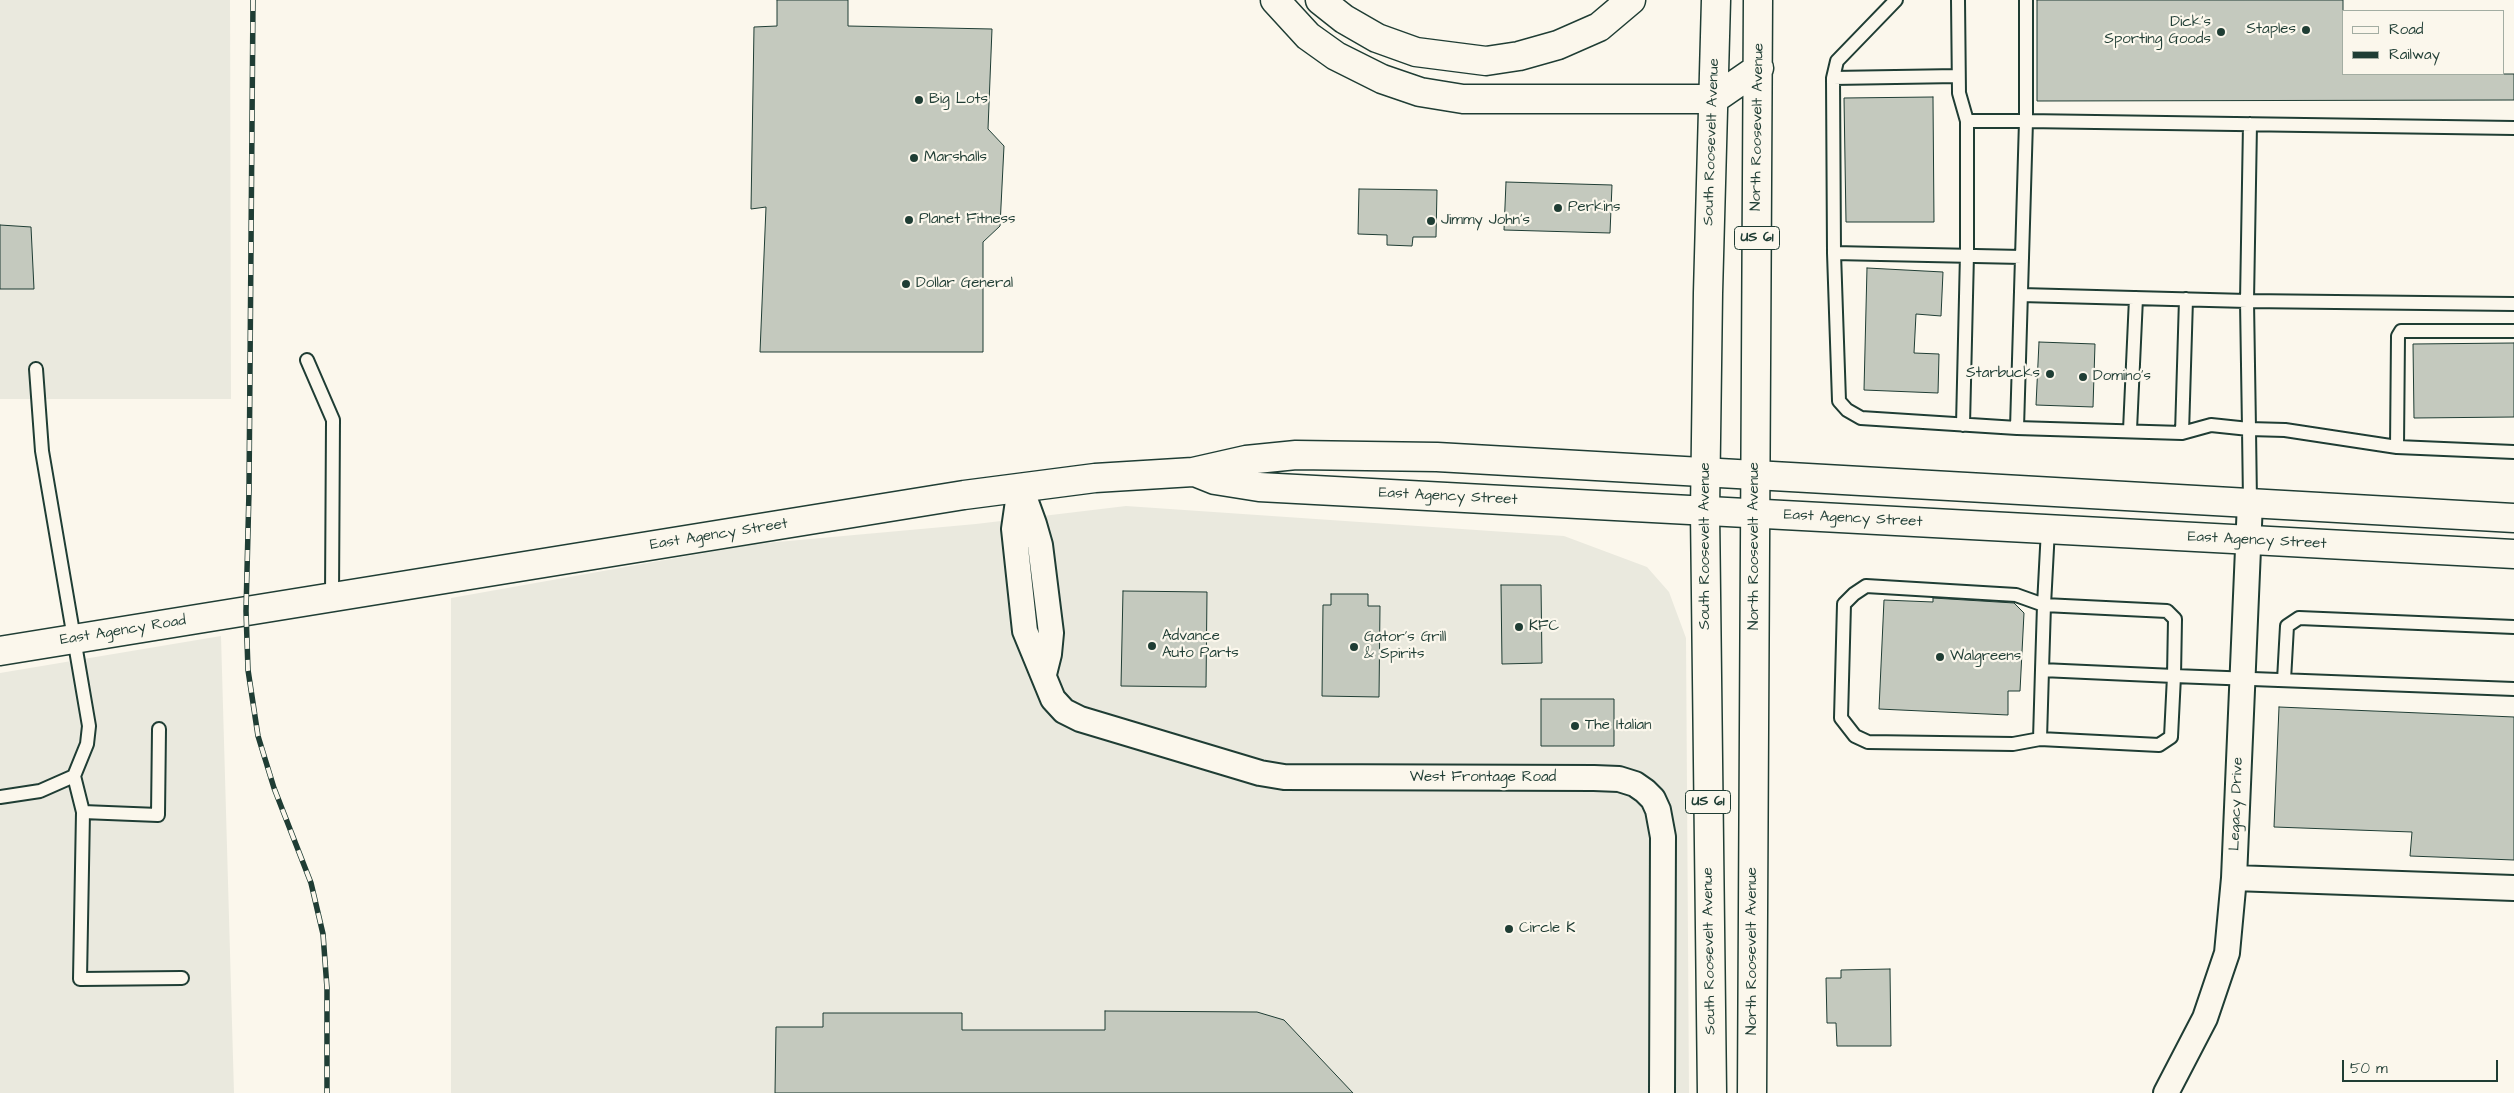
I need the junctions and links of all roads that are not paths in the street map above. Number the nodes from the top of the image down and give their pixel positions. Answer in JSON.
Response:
{"nodes":[{"id":1,"x":1275,"y":0,"type":"edge"},
{"id":2,"x":1320,"y":0,"type":"edge"},
{"id":3,"x":1631,"y":0,"type":"edge"},
{"id":4,"x":1716,"y":0,"type":"edge"},
{"id":5,"x":1896,"y":0,"type":"edge"},
{"id":6,"x":1958,"y":0,"type":"edge"},
{"id":7,"x":2026,"y":0,"type":"edge"},
{"id":8,"x":1759,"y":3,"type":"edge"},
{"id":9,"x":1759,"y":68,"type":"junction"},
{"id":10,"x":1958,"y":76,"type":"junction"},
{"id":11,"x":1832,"y":78,"type":"junction"},
{"id":12,"x":1714,"y":99,"type":"junction"},
{"id":13,"x":1967,"y":121,"type":"junction"},
{"id":14,"x":2026,"y":121,"type":"junction"},
{"id":15,"x":2250,"y":124,"type":"junction"},
{"id":16,"x":2514,"y":128,"type":"edge"},
{"id":17,"x":1834,"y":253,"type":"junction"},
{"id":18,"x":1967,"y":254,"type":"junction"},
{"id":19,"x":2022,"y":257,"type":"junction"},
{"id":20,"x":2021,"y":295,"type":"junction"},
{"id":21,"x":2136,"y":298,"type":"junction"},
{"id":22,"x":2186,"y":299,"type":"junction"},
{"id":23,"x":2247,"y":301,"type":"junction"},
{"id":24,"x":2514,"y":304,"type":"edge"},
{"id":25,"x":2514,"y":332,"type":"edge"},
{"id":26,"x":307,"y":360,"type":"dead end"},
{"id":27,"x":36,"y":368,"type":"dead end"},
{"id":28,"x":1963,"y":425,"type":"junction"},
{"id":29,"x":2017,"y":428,"type":"junction"},
{"id":30,"x":2249,"y":429,"type":"junction"},
{"id":31,"x":2130,"y":430,"type":"junction"},
{"id":32,"x":2182,"y":433,"type":"junction"},
{"id":33,"x":2397,"y":447,"type":"junction"},
{"id":34,"x":2514,"y":452,"type":"edge"},
{"id":35,"x":1193,"y":472,"type":"junction"},
{"id":36,"x":1705,"y":473,"type":"junction"},
{"id":37,"x":1754,"y":476,"type":"junction"},
{"id":38,"x":1020,"y":487,"type":"junction"},
{"id":39,"x":2250,"y":502,"type":"junction"},
{"id":40,"x":1705,"y":511,"type":"junction"},
{"id":41,"x":1755,"y":514,"type":"junction"},
{"id":42,"x":2514,"y":518,"type":"edge"},
{"id":43,"x":2048,"y":529,"type":"junction"},
{"id":44,"x":2249,"y":540,"type":"junction"},
{"id":45,"x":2514,"y":554,"type":"edge"},
{"id":46,"x":332,"y":597,"type":"junction"},
{"id":47,"x":2044,"y":605,"type":"junction"},
{"id":48,"x":246,"y":611,"type":"joint"},
{"id":49,"x":2514,"y":627,"type":"edge"},
{"id":50,"x":74,"y":639,"type":"junction"},
{"id":51,"x":0,"y":651,"type":"edge"},
{"id":52,"x":2042,"y":670,"type":"junction"},
{"id":53,"x":2174,"y":676,"type":"junction"},
{"id":54,"x":2243,"y":678,"type":"junction"},
{"id":55,"x":2284,"y":680,"type":"junction"},
{"id":56,"x":2514,"y":688,"type":"edge"},
{"id":57,"x":160,"y":729,"type":"dead end"},
{"id":58,"x":2040,"y":739,"type":"junction"},
{"id":59,"x":74,"y":776,"type":"junction"},
{"id":60,"x":0,"y":797,"type":"edge"},
{"id":61,"x":83,"y":812,"type":"junction"},
{"id":62,"x":2234,"y":878,"type":"junction"},
{"id":63,"x":2514,"y":888,"type":"edge"},
{"id":64,"x":182,"y":978,"type":"dead end"},
{"id":65,"x":1662,"y":1093,"type":"edge"},
{"id":66,"x":1712,"y":1093,"type":"edge"},
{"id":67,"x":1752,"y":1093,"type":"edge"},
{"id":68,"x":2166,"y":1093,"type":"edge"}],
"edges":[{"from":1,"to":12,"type":"main road"},
{"from":2,"to":3,"type":"main road"},
{"from":4,"to":12,"type":"main road","name":"South Roosevelt Avenue","number":"US 61"},
{"from":5,"to":11,"type":"lane"},
{"from":6,"to":10,"type":"lane"},
{"from":7,"to":14,"type":"lane"},
{"from":8,"to":9,"type":"main road","name":"North Roosevelt Avenue","number":"US 61"},
{"from":9,"to":12,"type":"main road"},
{"from":9,"to":37,"type":"main road","name":"North Roosevelt Avenue","number":"US 61"},
{"from":10,"to":11,"type":"lane"},
{"from":10,"to":13,"type":"lane"},
{"from":11,"to":17,"type":"lane"},
{"from":12,"to":36,"type":"main road","name":"South Roosevelt Avenue","number":"US 61"},
{"from":13,"to":14,"type":"lane"},
{"from":13,"to":18,"type":"lane"},
{"from":14,"to":15,"type":"lane"},
{"from":14,"to":19,"type":"lane"},
{"from":15,"to":16,"type":"lane"},
{"from":15,"to":23,"type":"lane"},
{"from":17,"to":18,"type":"lane"},
{"from":17,"to":28,"type":"lane"},
{"from":18,"to":19,"type":"lane"},
{"from":18,"to":28,"type":"lane"},
{"from":19,"to":20,"type":"lane"},
{"from":20,"to":21,"type":"lane"},
{"from":20,"to":29,"type":"lane"},
{"from":21,"to":22,"type":"lane"},
{"from":21,"to":31,"type":"lane"},
{"from":22,"to":23,"type":"lane"},
{"from":22,"to":32,"type":"lane"},
{"from":23,"to":24,"type":"lane"},
{"from":23,"to":30,"type":"lane"},
{"from":25,"to":33,"type":"lane"},
{"from":26,"to":46,"type":"lane"},
{"from":27,"to":50,"type":"lane"},
{"from":28,"to":29,"type":"lane"},
{"from":29,"to":31,"type":"lane"},
{"from":30,"to":32,"type":"lane"},
{"from":30,"to":33,"type":"lane"},
{"from":30,"to":39,"type":"lane"},
{"from":31,"to":32,"type":"lane"},
{"from":33,"to":34,"type":"lane"},
{"from":35,"to":36,"type":"main road","name":"East Agency Street"},
{"from":35,"to":38,"type":"main road","name":"East Agency Street"},
{"from":35,"to":40,"type":"main road","name":"East Agency Street"},
{"from":36,"to":37,"type":"main road","name":"East Agency Street"},
{"from":36,"to":40,"type":"main road","name":"South Roosevelt Avenue","number":"US 61"},
{"from":37,"to":39,"type":"main road","name":"East Agency Street"},
{"from":37,"to":41,"type":"main road","name":"North Roosevelt Avenue","number":"US 61"},
{"from":38,"to":46,"type":"main road","name":"East Agency Street"},
{"from":38,"to":65,"type":"street","name":"West Frontage Road"},
{"from":39,"to":42,"type":"main road","name":"East Agency Street"},
{"from":39,"to":44,"type":"street","name":"Legacy Drive"},
{"from":40,"to":41,"type":"main road","name":"East Agency Street"},
{"from":40,"to":66,"type":"main road","name":"South Roosevelt Avenue","number":"US 61"},
{"from":41,"to":43,"type":"main road","name":"East Agency Street"},
{"from":41,"to":67,"type":"main road","name":"North Roosevelt Avenue","number":"US 61"},
{"from":43,"to":44,"type":"main road","name":"East Agency Street"},
{"from":43,"to":47,"type":"lane"},
{"from":44,"to":45,"type":"main road","name":"East Agency Street"},
{"from":44,"to":54,"type":"street","name":"Legacy Drive"},
{"from":46,"to":48,"type":"main road","name":"East Agency Street"},
{"from":47,"to":52,"type":"lane"},
{"from":47,"to":53,"type":"lane"},
{"from":47,"to":58,"type":"lane"},
{"from":48,"to":50,"type":"main road","name":"East Agency Road"},
{"from":49,"to":55,"type":"lane"},
{"from":50,"to":51,"type":"main road","name":"East Agency Road"},
{"from":50,"to":59,"type":"lane"},
{"from":52,"to":53,"type":"lane"},
{"from":52,"to":58,"type":"lane"},
{"from":53,"to":54,"type":"lane"},
{"from":53,"to":58,"type":"lane"},
{"from":54,"to":55,"type":"lane"},
{"from":54,"to":62,"type":"street","name":"Legacy Drive"},
{"from":55,"to":56,"type":"lane"},
{"from":57,"to":61,"type":"lane"},
{"from":59,"to":60,"type":"lane"},
{"from":59,"to":61,"type":"lane"},
{"from":61,"to":64,"type":"lane"},
{"from":62,"to":63,"type":"street"},
{"from":62,"to":68,"type":"street","name":"Legacy Drive"}]}
